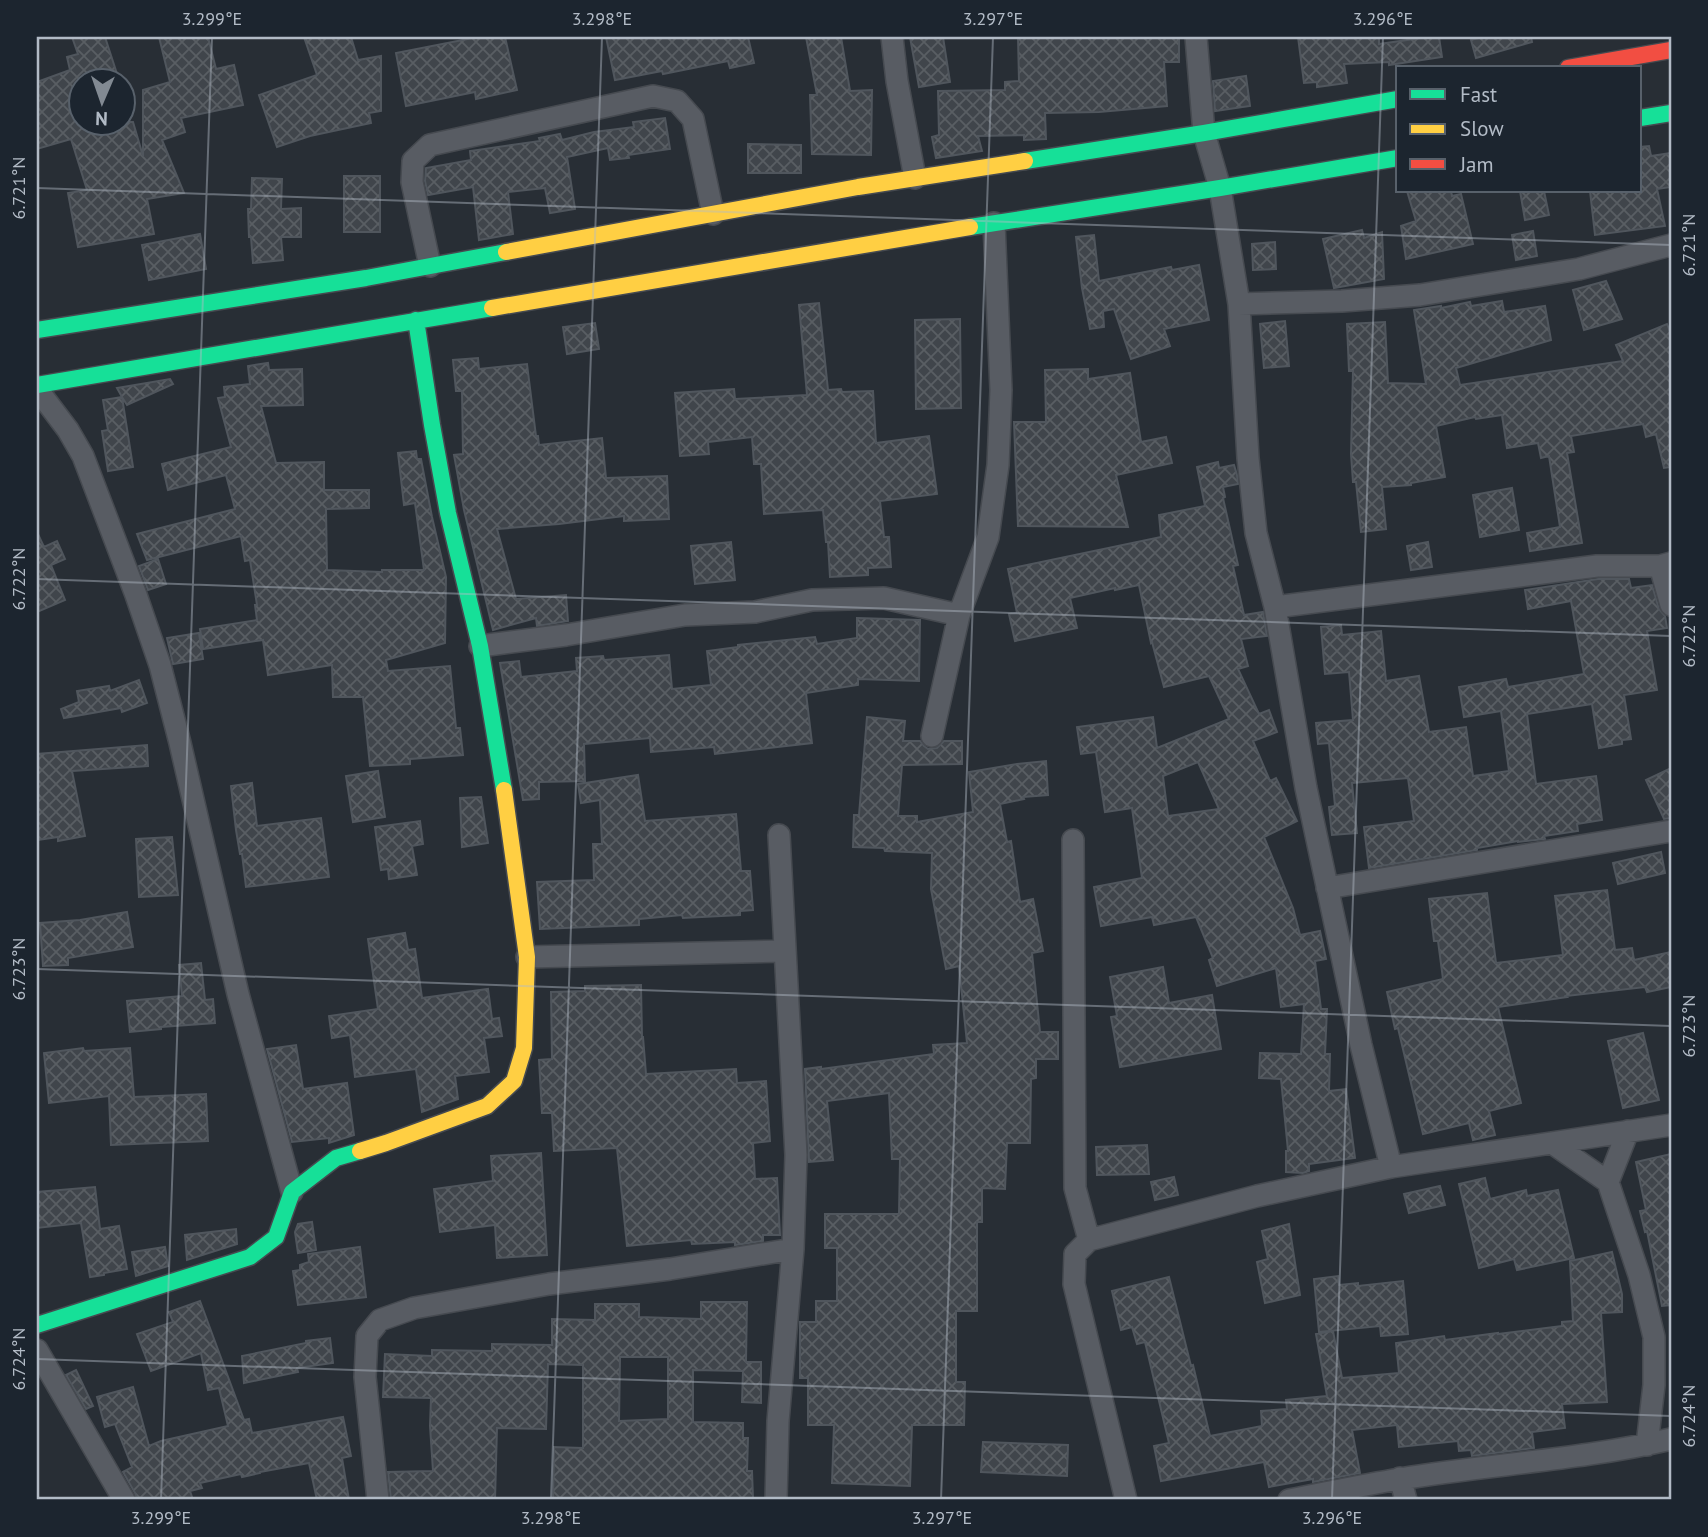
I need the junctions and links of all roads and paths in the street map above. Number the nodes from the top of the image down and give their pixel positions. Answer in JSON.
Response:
{"nodes":[{"id":1,"x":892,"y":37,"type":"edge"},
{"id":2,"x":1196,"y":37,"type":"edge"},
{"id":3,"x":1671,"y":50,"type":"edge"},
{"id":4,"x":1579,"y":66,"type":"edge"},
{"id":5,"x":1396,"y":99,"type":"edge"},
{"id":6,"x":1671,"y":113,"type":"edge"},
{"id":7,"x":1642,"y":118,"type":"edge"},
{"id":8,"x":1204,"y":133,"type":"junction"},
{"id":9,"x":1396,"y":158,"type":"edge"},
{"id":10,"x":915,"y":178,"type":"junction"},
{"id":11,"x":1220,"y":188,"type":"junction"},
{"id":12,"x":713,"y":214,"type":"junction"},
{"id":13,"x":994,"y":223,"type":"junction"},
{"id":14,"x":1671,"y":245,"type":"edge"},
{"id":15,"x":430,"y":266,"type":"junction"},
{"id":16,"x":1239,"y":304,"type":"junction"},
{"id":17,"x":416,"y":320,"type":"junction"},
{"id":18,"x":37,"y":330,"type":"edge"},
{"id":19,"x":37,"y":387,"type":"edge"},
{"id":20,"x":1665,"y":565,"type":"edge"},
{"id":21,"x":1671,"y":605,"type":"edge"},
{"id":22,"x":1275,"y":607,"type":"junction"},
{"id":23,"x":959,"y":615,"type":"junction"},
{"id":24,"x":480,"y":646,"type":"junction"},
{"id":25,"x":932,"y":736,"type":"dead end"},
{"id":26,"x":1671,"y":831,"type":"edge"},
{"id":27,"x":779,"y":835,"type":"dead end"},
{"id":28,"x":1073,"y":840,"type":"dead end"},
{"id":29,"x":1327,"y":888,"type":"junction"},
{"id":30,"x":785,"y":951,"type":"junction"},
{"id":31,"x":527,"y":957,"type":"junction"},
{"id":32,"x":1671,"y":1125,"type":"edge"},
{"id":33,"x":1628,"y":1131,"type":"junction"},
{"id":34,"x":1552,"y":1143,"type":"junction"},
{"id":35,"x":1391,"y":1167,"type":"junction"},
{"id":36,"x":1608,"y":1182,"type":"junction"},
{"id":37,"x":292,"y":1192,"type":"junction"},
{"id":38,"x":1090,"y":1240,"type":"junction"},
{"id":39,"x":793,"y":1249,"type":"junction"},
{"id":40,"x":37,"y":1325,"type":"edge"},
{"id":41,"x":37,"y":1350,"type":"edge"},
{"id":42,"x":1671,"y":1439,"type":"edge"},
{"id":43,"x":1647,"y":1444,"type":"junction"},
{"id":44,"x":1400,"y":1478,"type":"junction"},
{"id":45,"x":124,"y":1500,"type":"edge"},
{"id":46,"x":378,"y":1500,"type":"edge"},
{"id":47,"x":776,"y":1500,"type":"edge"},
{"id":48,"x":1126,"y":1500,"type":"edge"},
{"id":49,"x":1289,"y":1500,"type":"edge"},
{"id":50,"x":1406,"y":1500,"type":"edge"}],
"edges":[{"from":1,"to":10,"type":"street"},
{"from":2,"to":8,"type":"street"},
{"from":3,"to":4,"type":"street"},
{"from":5,"to":8,"type":"street"},
{"from":6,"to":7,"type":"street"},
{"from":8,"to":10,"type":"street"},
{"from":8,"to":11,"type":"street"},
{"from":9,"to":11,"type":"street"},
{"from":10,"to":12,"type":"street"},
{"from":11,"to":13,"type":"street"},
{"from":11,"to":16,"type":"street"},
{"from":12,"to":15,"type":"street"},
{"from":12,"to":15,"type":"street"},
{"from":13,"to":17,"type":"street"},
{"from":13,"to":23,"type":"street"},
{"from":14,"to":16,"type":"street"},
{"from":15,"to":18,"type":"street"},
{"from":16,"to":22,"type":"street"},
{"from":17,"to":19,"type":"street"},
{"from":17,"to":24,"type":"street"},
{"from":19,"to":37,"type":"street"},
{"from":20,"to":21,"type":"street"},
{"from":20,"to":22,"type":"street"},
{"from":22,"to":29,"type":"street"},
{"from":23,"to":24,"type":"street"},
{"from":23,"to":25,"type":"street"},
{"from":24,"to":31,"type":"street"},
{"from":26,"to":29,"type":"street"},
{"from":27,"to":30,"type":"street"},
{"from":28,"to":38,"type":"street"},
{"from":29,"to":35,"type":"street"},
{"from":30,"to":31,"type":"street"},
{"from":30,"to":39,"type":"street"},
{"from":31,"to":37,"type":"street"},
{"from":32,"to":33,"type":"street"},
{"from":33,"to":34,"type":"street"},
{"from":33,"to":36,"type":"street"},
{"from":34,"to":35,"type":"street"},
{"from":34,"to":36,"type":"street"},
{"from":35,"to":38,"type":"street"},
{"from":36,"to":43,"type":"street"},
{"from":37,"to":40,"type":"street"},
{"from":38,"to":48,"type":"street"},
{"from":39,"to":46,"type":"street"},
{"from":39,"to":47,"type":"street"},
{"from":41,"to":45,"type":"street"},
{"from":42,"to":43,"type":"street"},
{"from":43,"to":44,"type":"street"},
{"from":44,"to":49,"type":"street"},
{"from":44,"to":50,"type":"street"}]}
